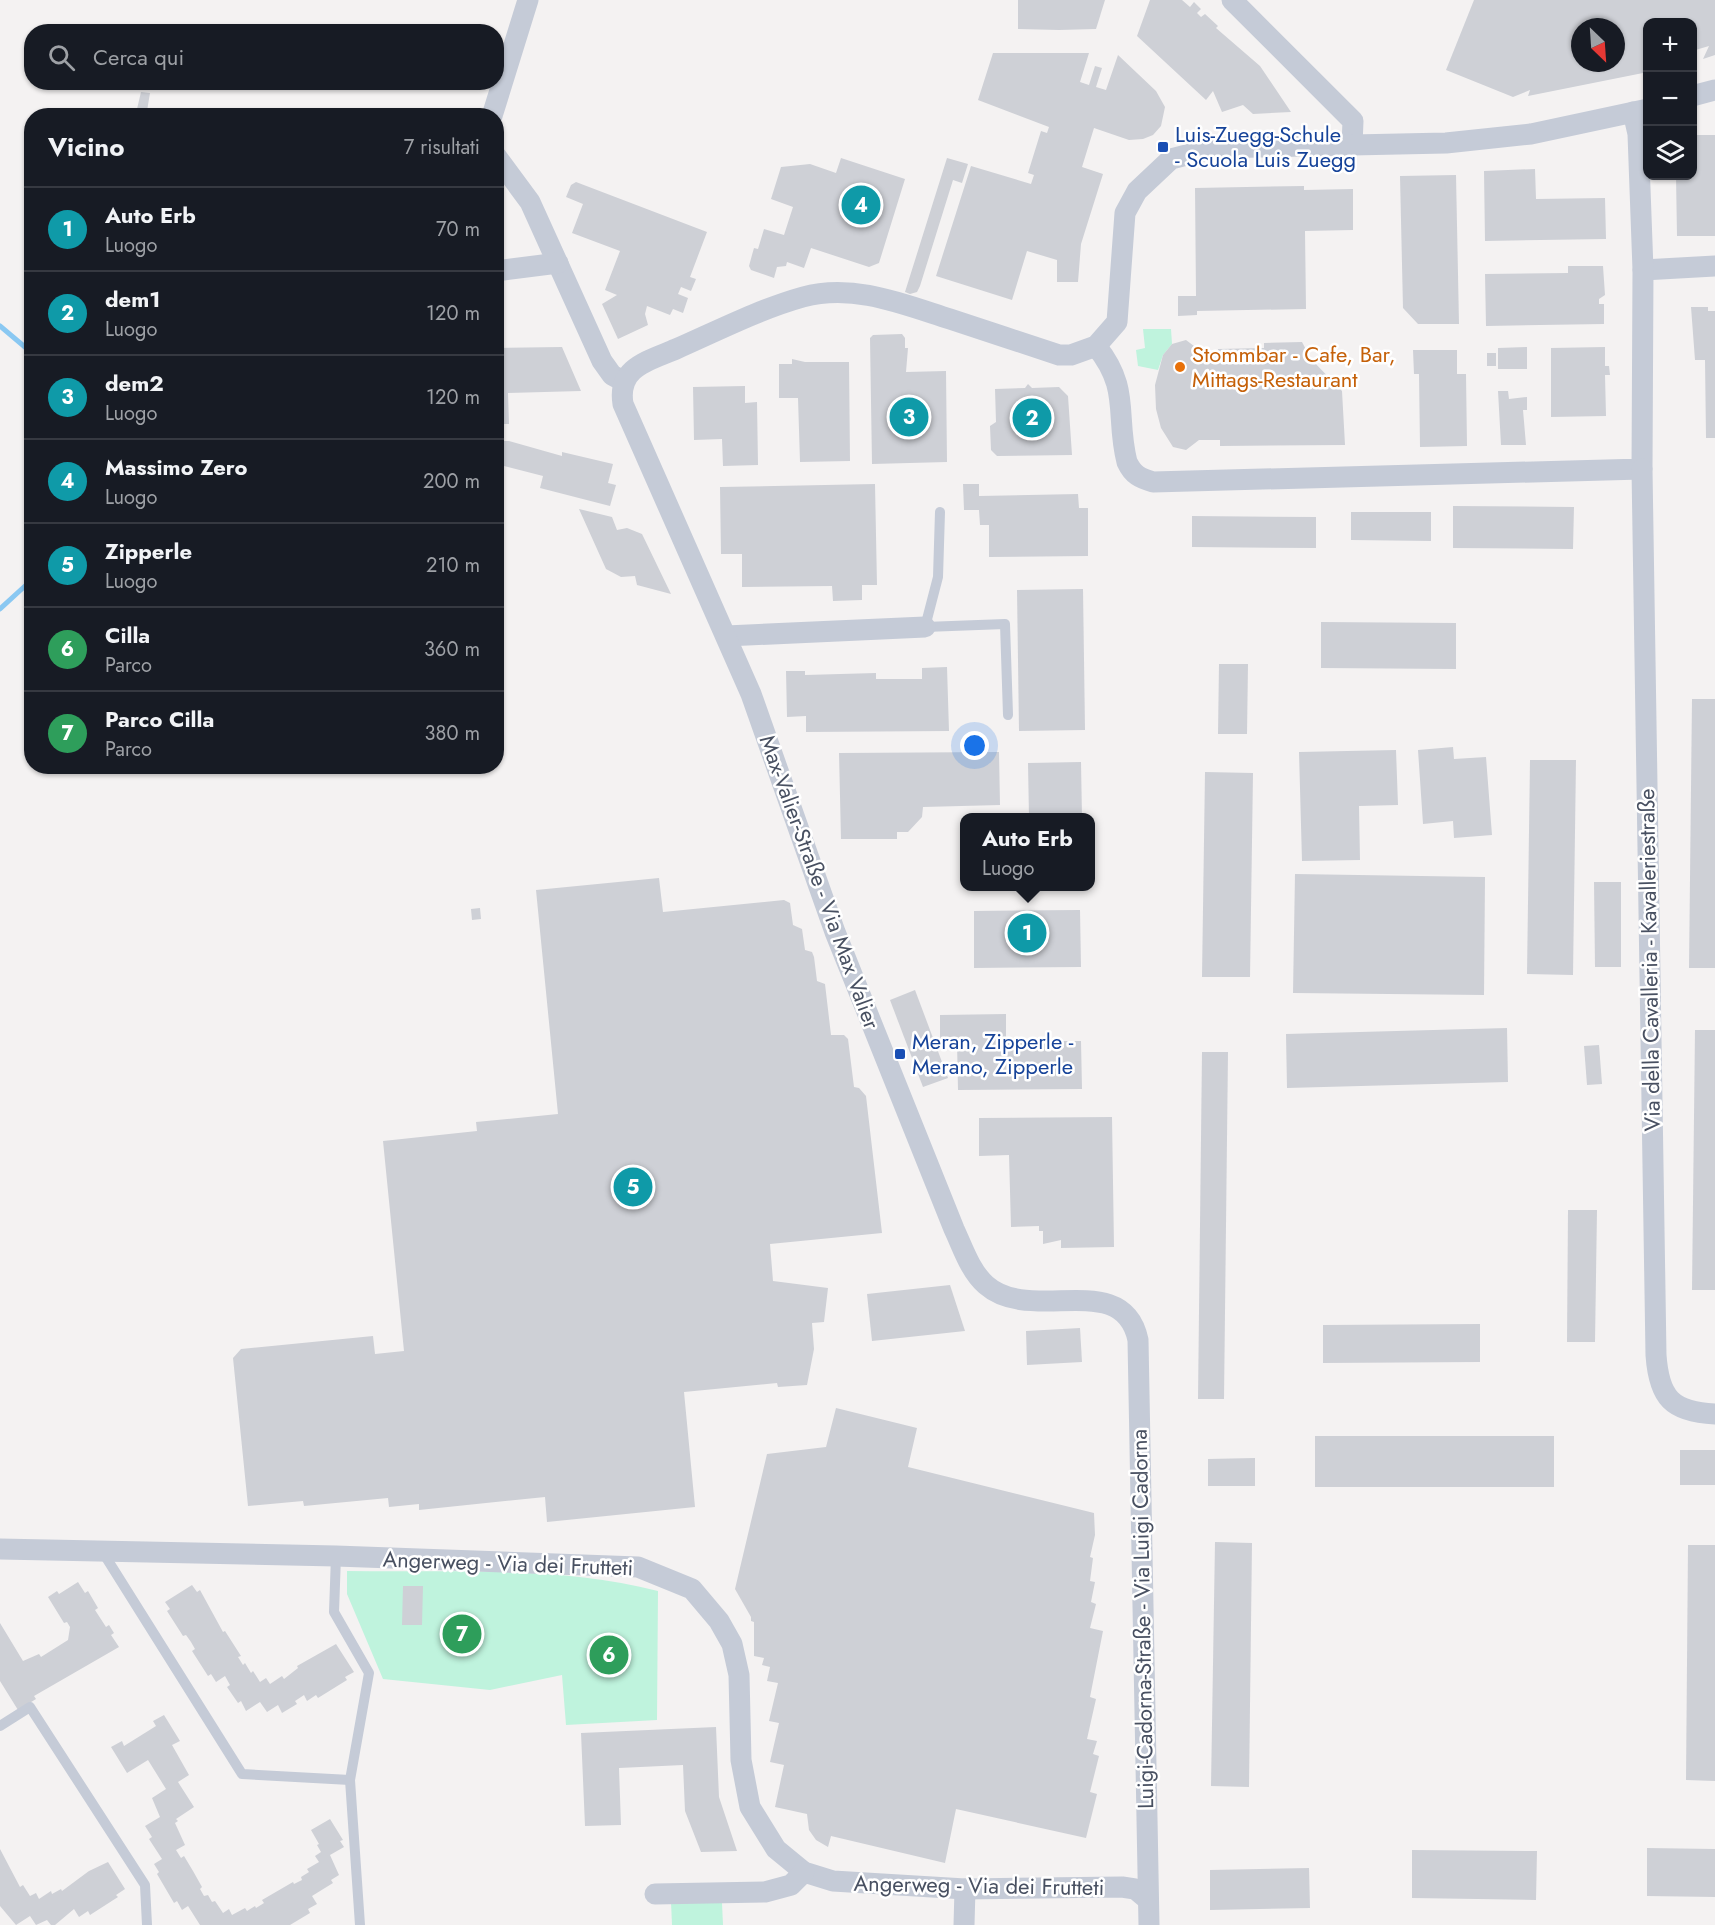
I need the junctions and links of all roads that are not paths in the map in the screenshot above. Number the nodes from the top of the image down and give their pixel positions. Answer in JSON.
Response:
{"nodes":[{"id":1,"x":528,"y":0,"type":"edge"},
{"id":2,"x":1232,"y":0,"type":"edge"},
{"id":3,"x":504,"y":77,"type":"edge"},
{"id":4,"x":500,"y":90,"type":"edge"},
{"id":5,"x":1715,"y":90,"type":"edge"},
{"id":6,"x":1697,"y":95,"type":"edge"},
{"id":7,"x":494,"y":108,"type":"edge"},
{"id":8,"x":1640,"y":111,"type":"edge"},
{"id":9,"x":1352,"y":145,"type":"junction"},
{"id":10,"x":504,"y":167,"type":"edge"},
{"id":11,"x":558,"y":263,"type":"junction"},
{"id":12,"x":1715,"y":267,"type":"edge"},
{"id":13,"x":504,"y":270,"type":"edge"},
{"id":14,"x":1643,"y":270,"type":"junction"},
{"id":15,"x":1096,"y":346,"type":"junction"},
{"id":16,"x":623,"y":381,"type":"junction"},
{"id":17,"x":1642,"y":469,"type":"junction"},
{"id":18,"x":940,"y":512,"type":"dead end"},
{"id":19,"x":925,"y":627,"type":"junction"},
{"id":20,"x":726,"y":636,"type":"junction"},
{"id":21,"x":1008,"y":715,"type":"dead end"},
{"id":22,"x":1128,"y":1315,"type":"joint"},
{"id":23,"x":1715,"y":1414,"type":"edge"},
{"id":24,"x":0,"y":1550,"type":"edge"},
{"id":25,"x":102,"y":1551,"type":"junction"},
{"id":26,"x":336,"y":1556,"type":"junction"},
{"id":27,"x":0,"y":1726,"type":"edge"},
{"id":28,"x":350,"y":1780,"type":"junction"},
{"id":29,"x":804,"y":1872,"type":"junction"},
{"id":30,"x":965,"y":1888,"type":"junction"},
{"id":31,"x":655,"y":1894,"type":"dead end"},
{"id":32,"x":1147,"y":1899,"type":"junction"},
{"id":33,"x":147,"y":1925,"type":"edge"},
{"id":34,"x":360,"y":1925,"type":"edge"},
{"id":35,"x":964,"y":1925,"type":"edge"},
{"id":36,"x":1149,"y":1925,"type":"edge"}],
"edges":[{"from":1,"to":3,"type":"street"},
{"from":2,"to":9,"type":"street"},
{"from":4,"to":7,"type":"street"},
{"from":5,"to":6,"type":"street"},
{"from":8,"to":9,"type":"street"},
{"from":8,"to":14,"type":"street","name":"Via della Cavalleria - Kavalleriestraße"},
{"from":9,"to":15,"type":"street"},
{"from":10,"to":11,"type":"street"},
{"from":11,"to":13,"type":"street"},
{"from":11,"to":16,"type":"street"},
{"from":12,"to":14,"type":"street"},
{"from":14,"to":17,"type":"street","name":"Via della Cavalleria - Kavalleriestraße"},
{"from":15,"to":16,"type":"street"},
{"from":15,"to":17,"type":"street"},
{"from":16,"to":20,"type":"street","name":"Max-Valier-Straße - Via Max Valier"},
{"from":17,"to":23,"type":"street","name":"Via della Cavalleria - Kavalleriestraße"},
{"from":18,"to":19,"type":"lane"},
{"from":19,"to":20,"type":"street"},
{"from":19,"to":21,"type":"lane"},
{"from":20,"to":22,"type":"street","name":"Max-Valier-Straße - Via Max Valier"},
{"from":22,"to":32,"type":"street","name":"Luigi-Cadorna-Straße - Via Luigi Cadorna"},
{"from":24,"to":25,"type":"street","name":"Angerweg - Via dei Frutteti"},
{"from":25,"to":26,"type":"street","name":"Angerweg - Via dei Frutteti"},
{"from":25,"to":28,"type":"lane"},
{"from":26,"to":28,"type":"lane"},
{"from":26,"to":29,"type":"street","name":"Angerweg - Via dei Frutteti"},
{"from":27,"to":33,"type":"lane"},
{"from":28,"to":34,"type":"lane"},
{"from":29,"to":30,"type":"street","name":"Angerweg - Via dei Frutteti"},
{"from":29,"to":31,"type":"street"},
{"from":30,"to":32,"type":"street","name":"Angerweg - Via dei Frutteti"},
{"from":30,"to":35,"type":"street"},
{"from":32,"to":36,"type":"street","name":"Luigi-Cadorna-Straße - Via Luigi Cadorna"}]}
